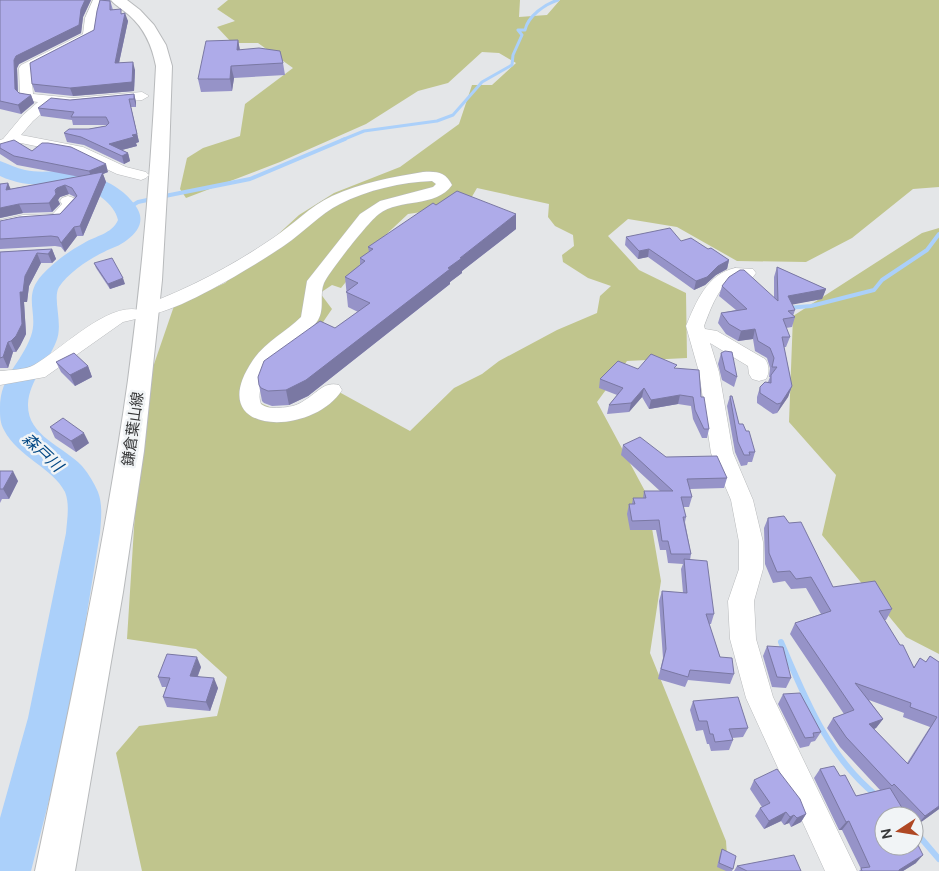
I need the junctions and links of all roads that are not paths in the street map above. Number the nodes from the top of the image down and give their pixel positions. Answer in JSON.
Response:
{"nodes":[{"id":1,"x":98,"y":0,"type":"edge"},
{"id":2,"x":118,"y":0,"type":"edge"},
{"id":3,"x":142,"y":96,"type":"dead end"},
{"id":4,"x":49,"y":100,"type":"junction"},
{"id":5,"x":67,"y":131,"type":"edge"},
{"id":6,"x":4,"y":142,"type":"edge"},
{"id":7,"x":52,"y":146,"type":"junction"},
{"id":8,"x":141,"y":175,"type":"dead end"},
{"id":9,"x":68,"y":201,"type":"dead end"},
{"id":10,"x":0,"y":225,"type":"edge"},
{"id":11,"x":747,"y":273,"type":"edge"},
{"id":12,"x":141,"y":312,"type":"junction"},
{"id":13,"x":697,"y":334,"type":"junction"},
{"id":14,"x":760,"y":374,"type":"dead end"},
{"id":15,"x":2,"y":378,"type":"edge"},
{"id":16,"x":332,"y":390,"type":"dead end"},
{"id":17,"x":55,"y":871,"type":"edge"},
{"id":18,"x":841,"y":871,"type":"edge"}],
"edges":[{"from":1,"to":4,"type":"street"},
{"from":2,"to":12,"type":"main road","name":"鎌倉葉山線"},
{"from":3,"to":4,"type":"street"},
{"from":4,"to":6,"type":"street"},
{"from":5,"to":7,"type":"street"},
{"from":6,"to":7,"type":"street"},
{"from":7,"to":8,"type":"street"},
{"from":9,"to":10,"type":"street"},
{"from":11,"to":13,"type":"street"},
{"from":12,"to":15,"type":"street"},
{"from":12,"to":16,"type":"street"},
{"from":12,"to":17,"type":"main road","name":"鎌倉葉山線"},
{"from":13,"to":14,"type":"street"},
{"from":13,"to":18,"type":"street"}]}
